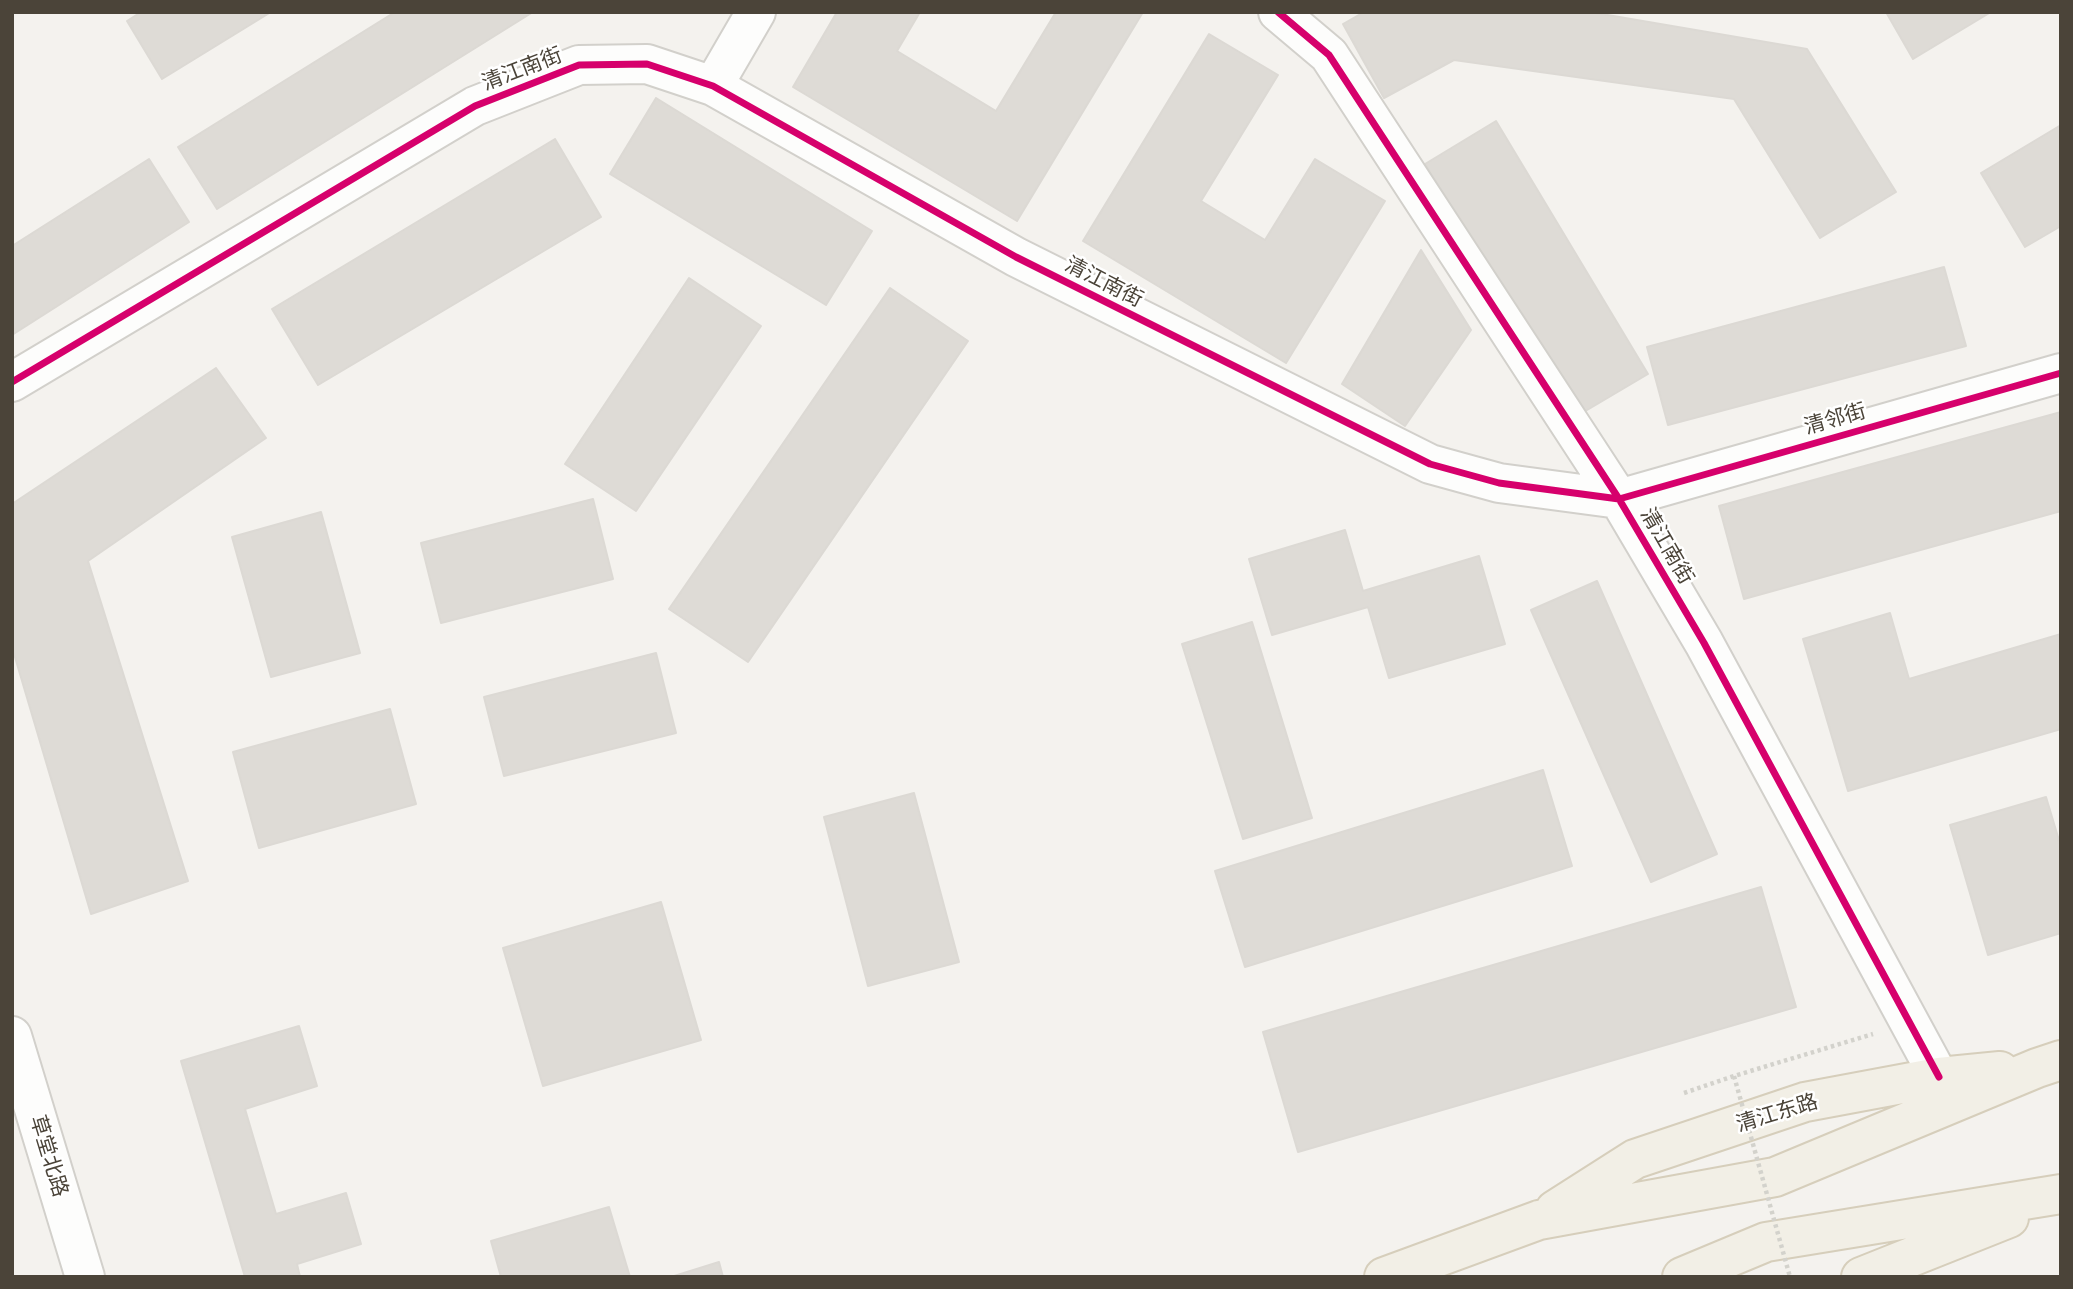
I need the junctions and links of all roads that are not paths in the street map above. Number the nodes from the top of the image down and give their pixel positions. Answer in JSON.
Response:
{"nodes":[{"id":1,"x":756,"y":12,"type":"edge"},
{"id":2,"x":1278,"y":12,"type":"edge"},
{"id":3,"x":713,"y":86,"type":"junction"},
{"id":4,"x":2061,"y":373,"type":"edge"},
{"id":5,"x":12,"y":382,"type":"edge"},
{"id":6,"x":1619,"y":499,"type":"junction"},
{"id":7,"x":12,"y":1036,"type":"edge"},
{"id":8,"x":2049,"y":1064,"type":"edge"},
{"id":9,"x":1938,"y":1077,"type":"junction"},
{"id":10,"x":2061,"y":1196,"type":"edge"},
{"id":11,"x":1539,"y":1220,"type":"junction"},
{"id":12,"x":85,"y":1277,"type":"edge"},
{"id":13,"x":1384,"y":1277,"type":"edge"},
{"id":14,"x":1682,"y":1277,"type":"edge"},
{"id":15,"x":1861,"y":1277,"type":"edge"}],
"edges":[{"from":1,"to":3,"type":"street"},
{"from":2,"to":6,"type":"street"},
{"from":3,"to":5,"type":"street","name":"清江南街"},
{"from":3,"to":6,"type":"street","name":"清江南街"},
{"from":4,"to":6,"type":"street","name":"清邻街"},
{"from":6,"to":9,"type":"street","name":"清江南街"},
{"from":7,"to":12,"type":"street","name":"草堂北路"},
{"from":8,"to":9,"type":"main road","name":"清江东路"},
{"from":8,"to":11,"type":"main road","name":"清江东路"},
{"from":9,"to":11,"type":"main road","name":"清江东路"},
{"from":10,"to":14,"type":"main road"},
{"from":10,"to":15,"type":"main road"},
{"from":11,"to":13,"type":"main road","name":"清江东路"}]}
